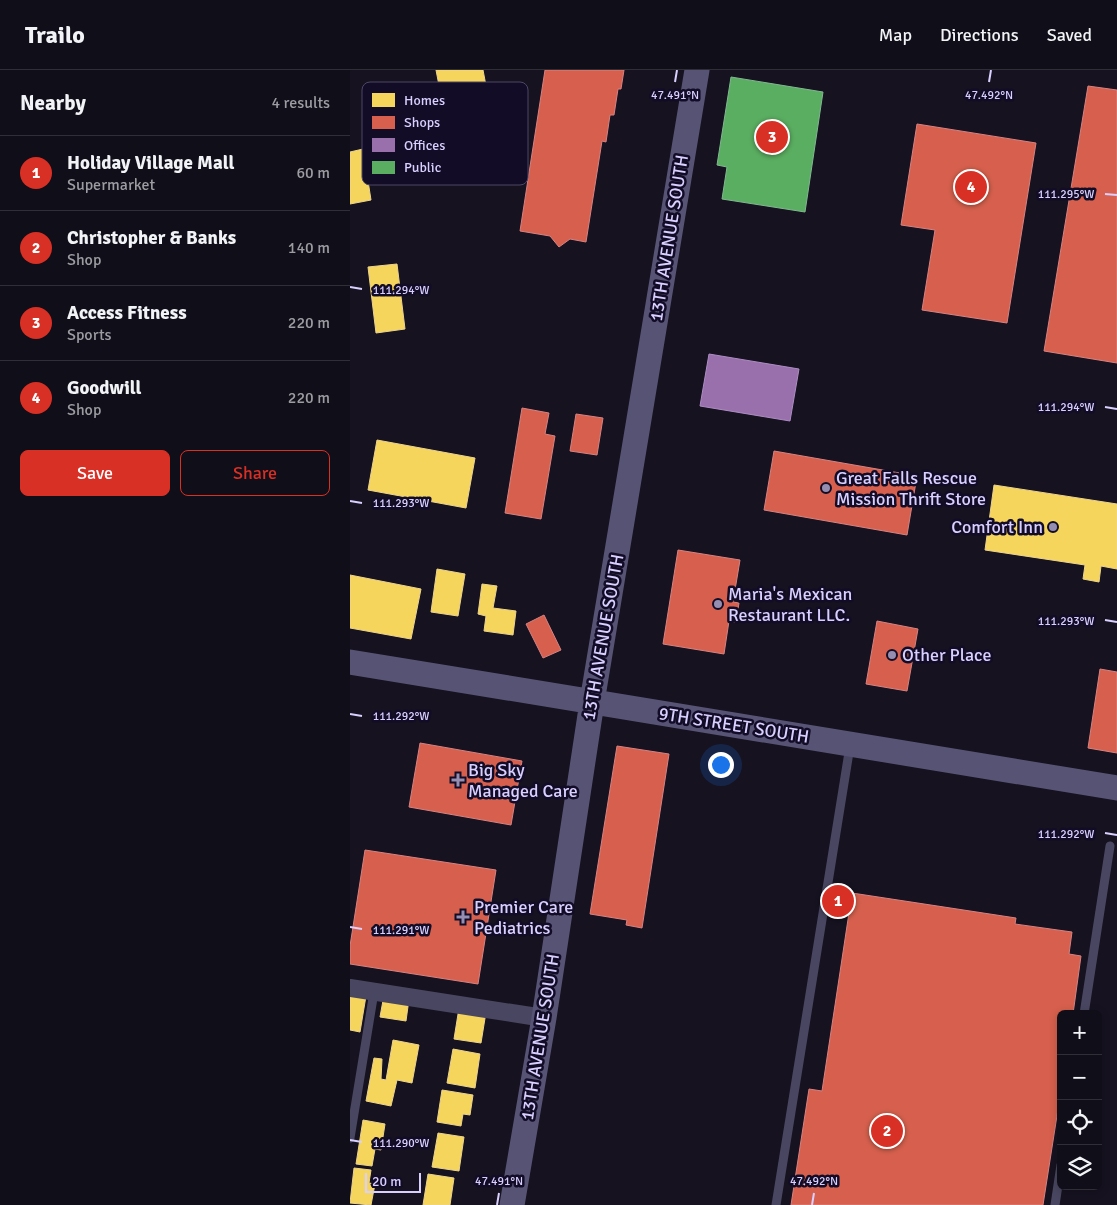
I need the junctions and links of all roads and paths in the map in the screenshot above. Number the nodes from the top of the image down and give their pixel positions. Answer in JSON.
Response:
{"nodes":[{"id":1,"x":697,"y":70,"type":"edge"},
{"id":2,"x":350,"y":662,"type":"edge"},
{"id":3,"x":592,"y":702,"type":"junction"},
{"id":4,"x":850,"y":744,"type":"junction"},
{"id":5,"x":1117,"y":788,"type":"edge"},
{"id":6,"x":1110,"y":846,"type":"dead end"},
{"id":7,"x":350,"y":988,"type":"edge"},
{"id":8,"x":374,"y":992,"type":"junction"},
{"id":9,"x":1085,"y":1010,"type":"edge"},
{"id":10,"x":544,"y":1018,"type":"junction"},
{"id":11,"x":350,"y":1138,"type":"edge"},
{"id":12,"x":1057,"y":1190,"type":"edge"},
{"id":13,"x":512,"y":1205,"type":"edge"},
{"id":14,"x":776,"y":1205,"type":"edge"},
{"id":15,"x":1055,"y":1205,"type":"edge"}],
"edges":[{"from":1,"to":3,"type":"street","name":"13TH AVENUE SOUTH"},
{"from":2,"to":3,"type":"street","name":"9TH STREET SOUTH"},
{"from":3,"to":4,"type":"street","name":"9TH STREET SOUTH"},
{"from":3,"to":10,"type":"street","name":"13TH AVENUE SOUTH"},
{"from":4,"to":5,"type":"street","name":"9TH STREET SOUTH"},
{"from":4,"to":14,"type":"lane"},
{"from":6,"to":9,"type":"lane"},
{"from":7,"to":8,"type":"street"},
{"from":8,"to":10,"type":"street"},
{"from":8,"to":11,"type":"lane"},
{"from":10,"to":13,"type":"street","name":"13TH AVENUE SOUTH"},
{"from":12,"to":15,"type":"lane"}]}
